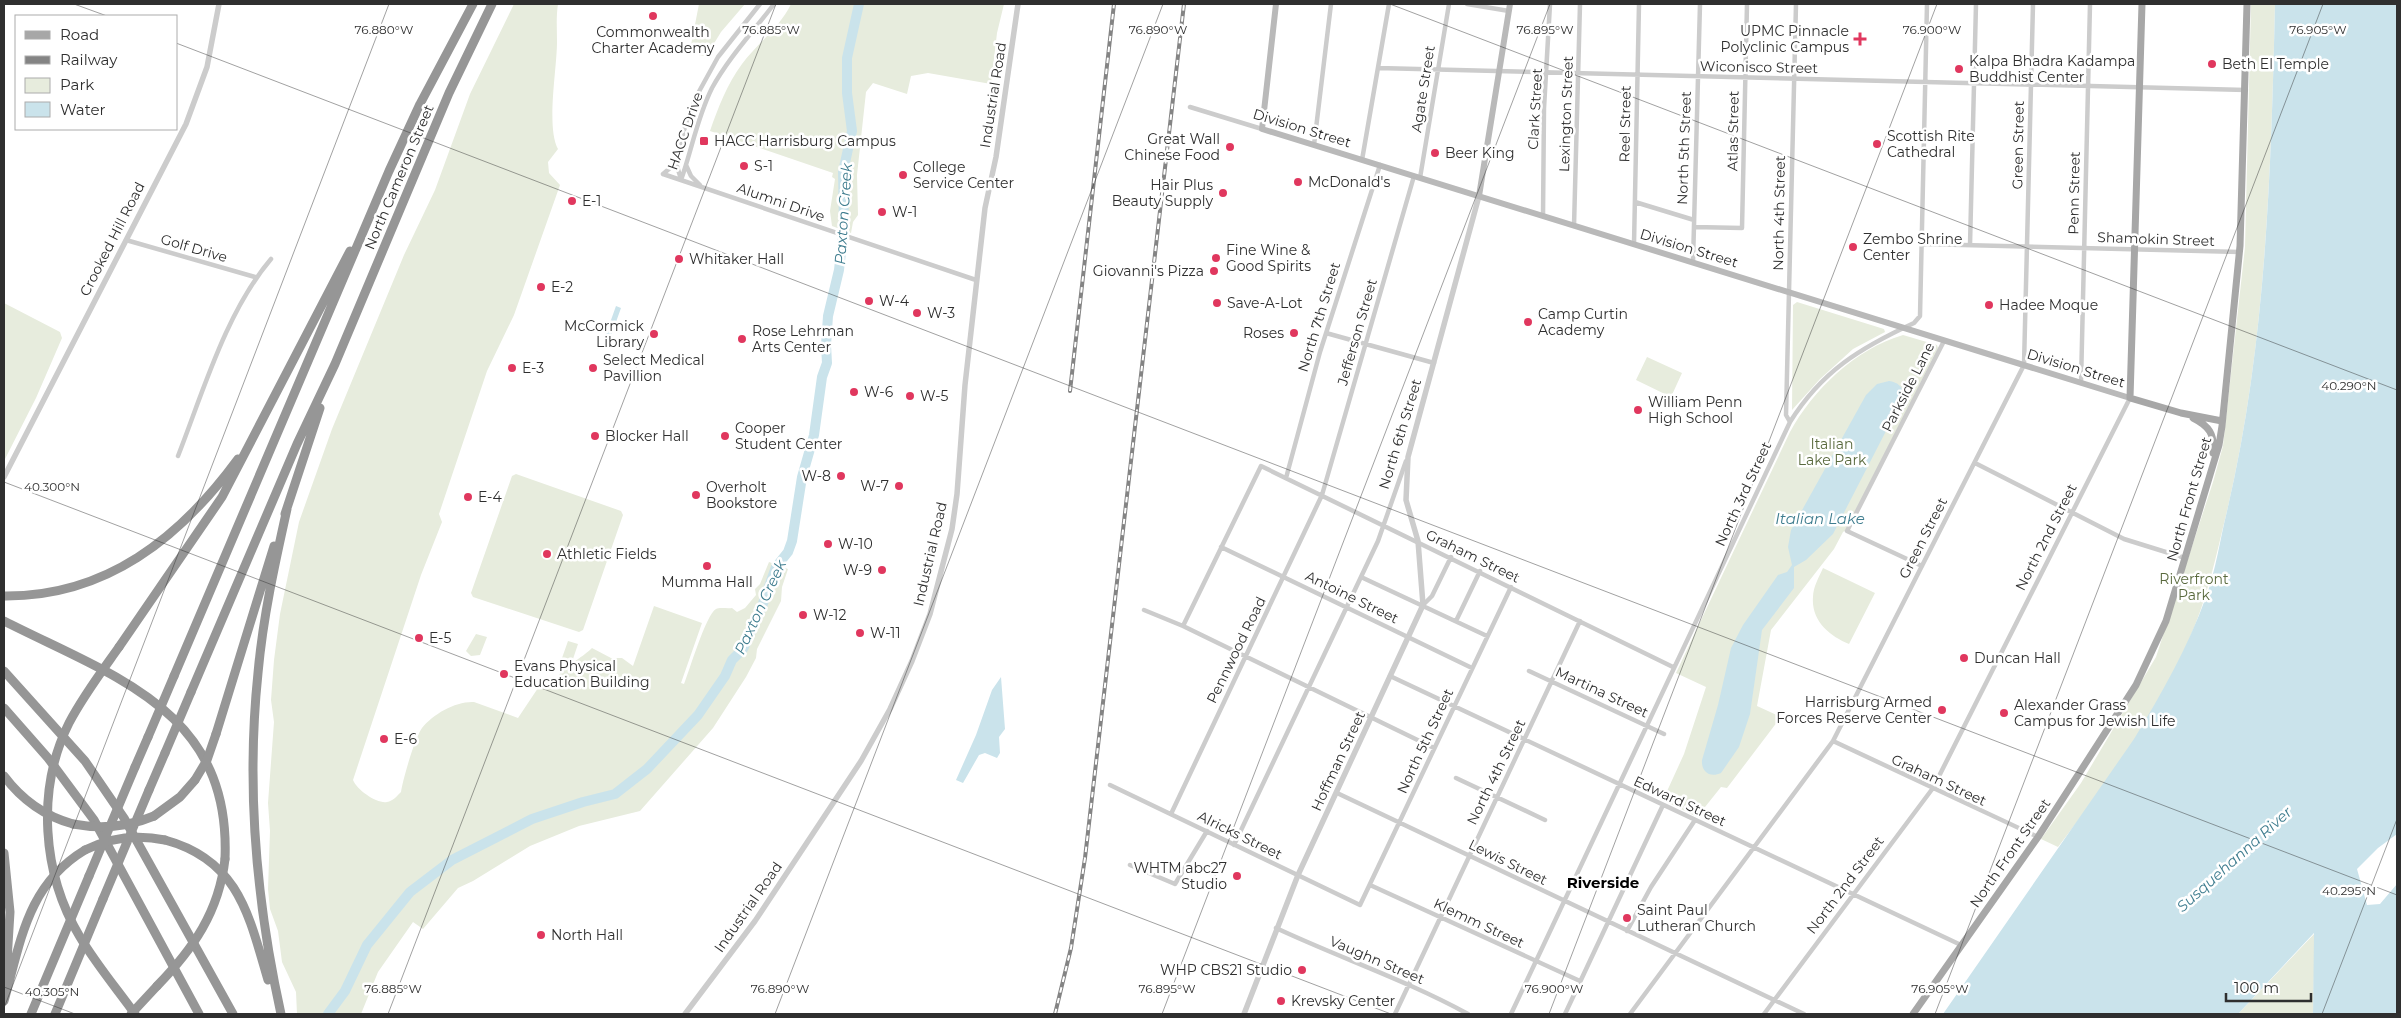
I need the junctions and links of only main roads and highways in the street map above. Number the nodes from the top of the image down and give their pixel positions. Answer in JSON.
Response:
{"nodes":[{"id":1,"x":473,"y":4,"type":"edge"},
{"id":2,"x":492,"y":4,"type":"edge"},
{"id":3,"x":1276,"y":4,"type":"edge"},
{"id":4,"x":2142,"y":4,"type":"edge"},
{"id":5,"x":2247,"y":4,"type":"edge"},
{"id":6,"x":1509,"y":7,"type":"edge"},
{"id":7,"x":1479,"y":196,"type":"junction"},
{"id":8,"x":376,"y":199,"type":"junction"},
{"id":9,"x":335,"y":364,"type":"junction"},
{"id":10,"x":2130,"y":398,"type":"junction"},
{"id":11,"x":2181,"y":413,"type":"junction"},
{"id":12,"x":2222,"y":421,"type":"junction"},
{"id":13,"x":258,"y":430,"type":"junction"},
{"id":14,"x":2213,"y":458,"type":"junction"},
{"id":15,"x":287,"y":509,"type":"junction"},
{"id":16,"x":4,"y":596,"type":"edge"},
{"id":17,"x":4,"y":620,"type":"edge"},
{"id":18,"x":4,"y":671,"type":"edge"},
{"id":19,"x":4,"y":708,"type":"edge"},
{"id":20,"x":4,"y":776,"type":"edge"},
{"id":21,"x":4,"y":853,"type":"edge"},
{"id":22,"x":4,"y":992,"type":"edge"},
{"id":23,"x":4,"y":1001,"type":"edge"},
{"id":24,"x":31,"y":1014,"type":"edge"},
{"id":25,"x":55,"y":1014,"type":"edge"},
{"id":26,"x":131,"y":1014,"type":"edge"},
{"id":27,"x":136,"y":1014,"type":"edge"},
{"id":28,"x":199,"y":1014,"type":"edge"},
{"id":29,"x":233,"y":1014,"type":"edge"},
{"id":30,"x":280,"y":1014,"type":"edge"},
{"id":31,"x":1913,"y":1014,"type":"edge"}],
"edges":[{"from":1,"to":8,"type":"highway","name":"North Cameron Street"},
{"from":2,"to":9,"type":"highway","name":"North Cameron Street"},
{"from":3,"to":7,"type":"main road","name":"Division Street"},
{"from":4,"to":10,"type":"main road","name":"North 2nd Street"},
{"from":5,"to":12,"type":"main road","name":"North Front Street"},
{"from":6,"to":7,"type":"main road","name":"North 6th Street"},
{"from":7,"to":10,"type":"main road","name":"Division Street"},
{"from":8,"to":13,"type":"highway"},
{"from":8,"to":24,"type":"highway","bridge":true},
{"from":9,"to":15,"type":"highway"},
{"from":9,"to":25,"type":"highway","bridge":true},
{"from":10,"to":11,"type":"main road","name":"Division Street"},
{"from":11,"to":12,"type":"main road","name":"Division Street"},
{"from":11,"to":14,"type":"main road","name":"Division Street"},
{"from":12,"to":14,"type":"main road","name":"North Front Street"},
{"from":13,"to":16,"type":"highway"},
{"from":13,"to":27,"type":"highway","bridge":true},
{"from":14,"to":31,"type":"main road","name":"North Front Street"},
{"from":15,"to":20,"type":"highway","bridge":true},
{"from":15,"to":30,"type":"highway"},
{"from":17,"to":26,"type":"highway","bridge":true},
{"from":18,"to":29,"type":"highway"},
{"from":19,"to":28,"type":"highway"},
{"from":21,"to":22,"type":"highway"},
{"from":23,"to":30,"type":"highway","bridge":true}]}
